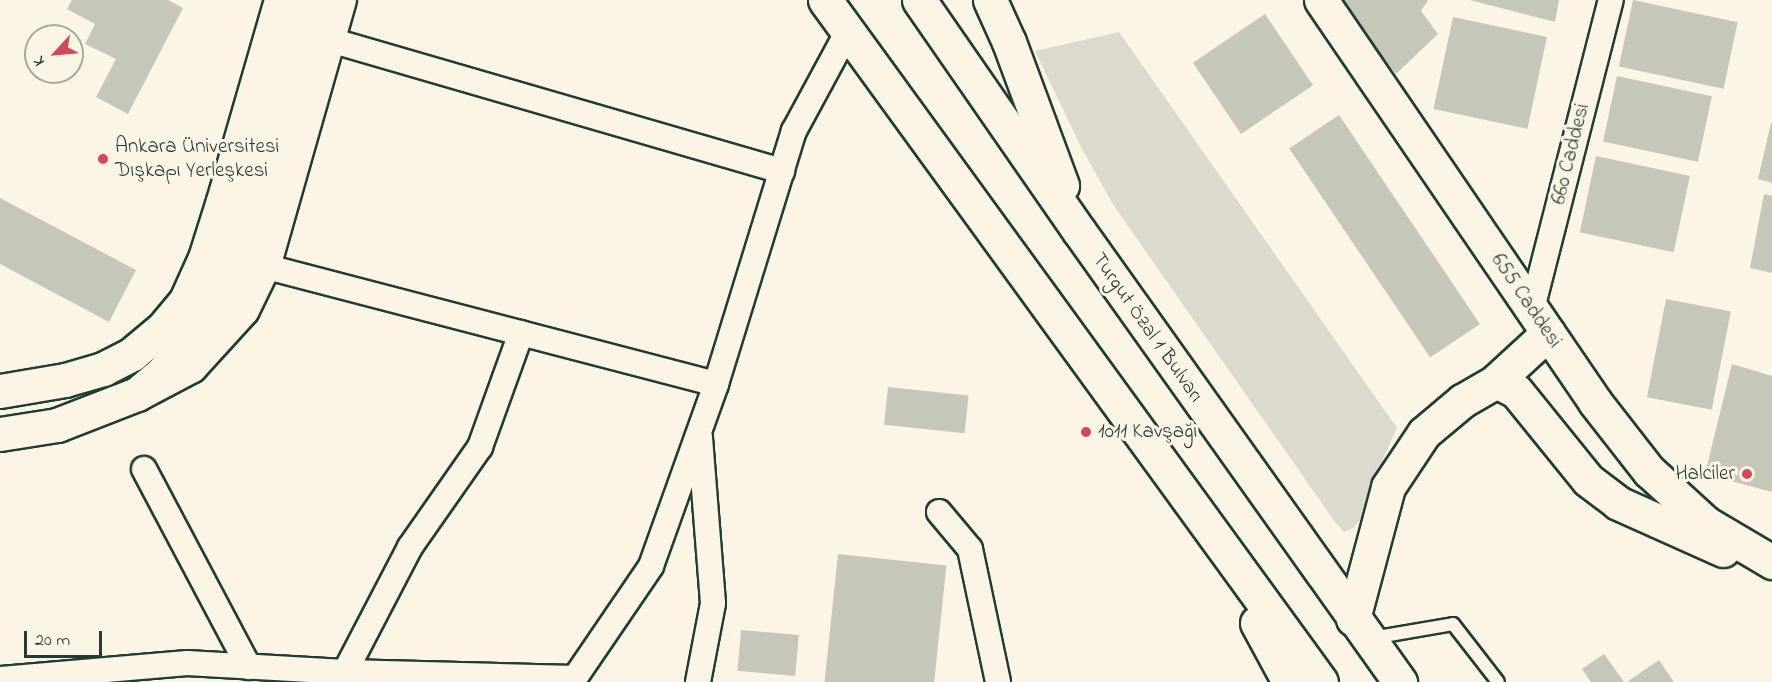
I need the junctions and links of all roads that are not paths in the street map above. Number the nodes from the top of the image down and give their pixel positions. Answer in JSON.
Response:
{"nodes":[{"id":1,"x":281,"y":0,"type":"edge"},
{"id":2,"x":306,"y":0,"type":"edge"},
{"id":3,"x":339,"y":0,"type":"edge"},
{"id":4,"x":816,"y":0,"type":"edge"},
{"id":5,"x":825,"y":0,"type":"edge"},
{"id":6,"x":919,"y":0,"type":"edge"},
{"id":7,"x":990,"y":0,"type":"edge"},
{"id":8,"x":1321,"y":0,"type":"edge"},
{"id":9,"x":1611,"y":0,"type":"edge"},
{"id":10,"x":847,"y":33,"type":"junction"},
{"id":11,"x":327,"y":39,"type":"junction"},
{"id":12,"x":782,"y":171,"type":"junction"},
{"id":13,"x":1079,"y":231,"type":"junction"},
{"id":14,"x":263,"y":266,"type":"junction"},
{"id":15,"x":1540,"y":321,"type":"junction"},
{"id":16,"x":521,"y":333,"type":"junction"},
{"id":17,"x":1496,"y":381,"type":"junction"},
{"id":18,"x":716,"y":384,"type":"junction"},
{"id":19,"x":0,"y":391,"type":"edge"},
{"id":20,"x":136,"y":394,"type":"junction"},
{"id":21,"x":700,"y":429,"type":"junction"},
{"id":22,"x":0,"y":434,"type":"edge"},
{"id":23,"x":144,"y":469,"type":"dead end"},
{"id":24,"x":939,"y":512,"type":"dead end"},
{"id":25,"x":1203,"y":520,"type":"junction"},
{"id":26,"x":1772,"y":562,"type":"edge"},
{"id":27,"x":1772,"y":568,"type":"edge"},
{"id":28,"x":1361,"y":629,"type":"junction"},
{"id":29,"x":249,"y":666,"type":"junction"},
{"id":30,"x":344,"y":677,"type":"edge"},
{"id":31,"x":1,"y":678,"type":"edge"},
{"id":32,"x":574,"y":680,"type":"edge"},
{"id":33,"x":698,"y":682,"type":"edge"},
{"id":34,"x":998,"y":682,"type":"edge"},
{"id":35,"x":1289,"y":682,"type":"edge"},
{"id":36,"x":1321,"y":682,"type":"edge"},
{"id":37,"x":1400,"y":682,"type":"edge"},
{"id":38,"x":1498,"y":682,"type":"edge"}],
"edges":[{"from":1,"to":19,"type":"main road"},
{"from":2,"to":20,"type":"main road"},
{"from":3,"to":11,"type":"main road"},
{"from":4,"to":10,"type":"main road"},
{"from":5,"to":10,"type":"main road"},
{"from":6,"to":13,"type":"main road","name":"Turgut Özal 1 Bulvarı"},
{"from":7,"to":13,"type":"main road"},
{"from":8,"to":15,"type":"main road","name":"655 Caddesi"},
{"from":9,"to":15,"type":"street","name":"660 Caddesi"},
{"from":10,"to":12,"type":"street"},
{"from":10,"to":25,"type":"main road"},
{"from":11,"to":12,"type":"street"},
{"from":11,"to":14,"type":"main road"},
{"from":12,"to":18,"type":"street"},
{"from":13,"to":28,"type":"main road","name":"Turgut Özal 1 Bulvarı"},
{"from":14,"to":16,"type":"street"},
{"from":14,"to":20,"type":"main road"},
{"from":15,"to":17,"type":"main road"},
{"from":15,"to":26,"type":"main road","name":"655 Caddesi"},
{"from":16,"to":18,"type":"street"},
{"from":16,"to":30,"type":"street"},
{"from":17,"to":27,"type":"main road"},
{"from":17,"to":28,"type":"main road"},
{"from":18,"to":21,"type":"street"},
{"from":20,"to":22,"type":"main road"},
{"from":21,"to":32,"type":"street"},
{"from":21,"to":33,"type":"street"},
{"from":23,"to":29,"type":"street"},
{"from":24,"to":34,"type":"street"},
{"from":25,"to":35,"type":"main road"},
{"from":25,"to":36,"type":"main road"},
{"from":28,"to":37,"type":"main road","name":"Turgut Özal 1 Bulvarı"},
{"from":28,"to":38,"type":"lane"},
{"from":29,"to":30,"type":"street"},
{"from":29,"to":31,"type":"street"},
{"from":30,"to":32,"type":"street"}]}
